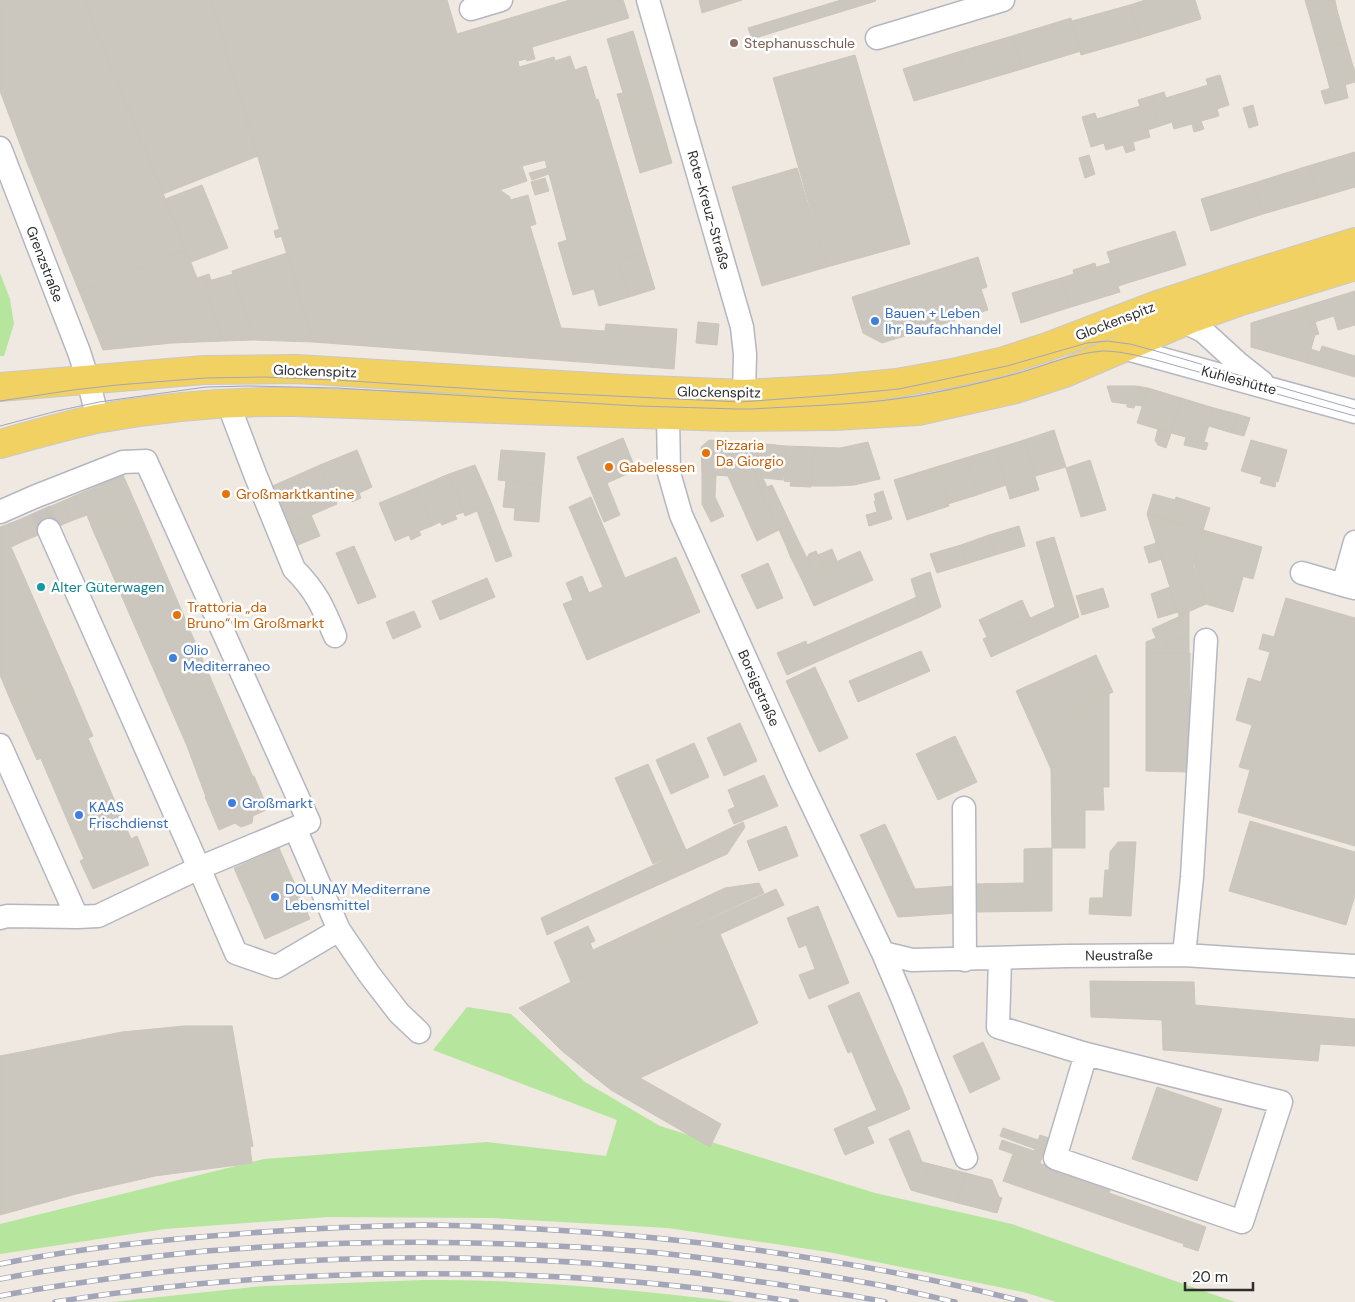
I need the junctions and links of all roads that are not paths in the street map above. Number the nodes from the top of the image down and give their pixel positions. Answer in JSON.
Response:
{"nodes":[{"id":1,"x":500,"y":0,"type":"edge"},
{"id":2,"x":648,"y":0,"type":"edge"},
{"id":3,"x":1003,"y":0,"type":"edge"},
{"id":4,"x":471,"y":9,"type":"dead end"},
{"id":5,"x":876,"y":38,"type":"dead end"},
{"id":6,"x":0,"y":148,"type":"edge"},
{"id":7,"x":1355,"y":242,"type":"edge"},
{"id":8,"x":1355,"y":266,"type":"edge"},
{"id":9,"x":1184,"y":322,"type":"junction"},
{"id":10,"x":1111,"y":323,"type":"junction"},
{"id":11,"x":1123,"y":348,"type":"junction"},
{"id":12,"x":75,"y":381,"type":"junction"},
{"id":13,"x":0,"y":387,"type":"edge"},
{"id":14,"x":1270,"y":388,"type":"junction"},
{"id":15,"x":744,"y":394,"type":"junction"},
{"id":16,"x":228,"y":403,"type":"junction"},
{"id":17,"x":0,"y":407,"type":"edge"},
{"id":18,"x":1355,"y":412,"type":"edge"},
{"id":19,"x":668,"y":415,"type":"junction"},
{"id":20,"x":727,"y":417,"type":"junction"},
{"id":21,"x":98,"y":419,"type":"junction"},
{"id":22,"x":0,"y":444,"type":"edge"},
{"id":23,"x":0,"y":512,"type":"edge"},
{"id":24,"x":41,"y":512,"type":"junction"},
{"id":25,"x":1355,"y":542,"type":"edge"},
{"id":26,"x":1302,"y":573,"type":"dead end"},
{"id":27,"x":1349,"y":587,"type":"edge"},
{"id":28,"x":335,"y":636,"type":"dead end"},
{"id":29,"x":1206,"y":640,"type":"dead end"},
{"id":30,"x":0,"y":745,"type":"edge"},
{"id":31,"x":964,"y":808,"type":"dead end"},
{"id":32,"x":296,"y":828,"type":"junction"},
{"id":33,"x":199,"y":868,"type":"junction"},
{"id":34,"x":2,"y":911,"type":"edge"},
{"id":35,"x":77,"y":917,"type":"junction"},
{"id":36,"x":339,"y":930,"type":"junction"},
{"id":37,"x":883,"y":953,"type":"junction"},
{"id":38,"x":1184,"y":954,"type":"junction"},
{"id":39,"x":1000,"y":958,"type":"junction"},
{"id":40,"x":965,"y":960,"type":"junction"},
{"id":41,"x":1355,"y":966,"type":"edge"},
{"id":42,"x":419,"y":1032,"type":"dead end"},
{"id":43,"x":1086,"y":1054,"type":"junction"},
{"id":44,"x":966,"y":1158,"type":"dead end"}],
"edges":[{"from":1,"to":4,"type":"street"},
{"from":2,"to":15,"type":"street","name":"Rote-Kreuz-Straße"},
{"from":3,"to":5,"type":"street"},
{"from":6,"to":12,"type":"street","name":"Grenzstraße"},
{"from":7,"to":10,"type":"main road","name":"Glockenspitz"},
{"from":8,"to":9,"type":"main road","name":"Glockenspitz"},
{"from":9,"to":10,"type":"street"},
{"from":9,"to":11,"type":"main road","name":"Glockenspitz"},
{"from":9,"to":14,"type":"street"},
{"from":10,"to":15,"type":"main road","name":"Glockenspitz"},
{"from":11,"to":14,"type":"street","name":"Kuhleshütte"},
{"from":11,"to":20,"type":"main road","name":"Glockenspitz"},
{"from":12,"to":13,"type":"main road"},
{"from":12,"to":15,"type":"main road","name":"Glockenspitz"},
{"from":12,"to":17,"type":"main road"},
{"from":12,"to":21,"type":"street","name":"Grenzstraße"},
{"from":14,"to":18,"type":"street","name":"Kuhleshütte"},
{"from":15,"to":20,"type":"street"},
{"from":16,"to":19,"type":"main road","name":"Glockenspitz"},
{"from":16,"to":21,"type":"main road","name":"Glockenspitz"},
{"from":16,"to":28,"type":"street"},
{"from":19,"to":20,"type":"main road","name":"Glockenspitz"},
{"from":19,"to":37,"type":"street","name":"Borsigstraße"},
{"from":21,"to":22,"type":"main road","name":"Glockenspitz"},
{"from":23,"to":24,"type":"street"},
{"from":24,"to":32,"type":"street"},
{"from":24,"to":33,"type":"street"},
{"from":25,"to":27,"type":"street"},
{"from":26,"to":27,"type":"street"},
{"from":29,"to":38,"type":"street"},
{"from":30,"to":35,"type":"street"},
{"from":31,"to":40,"type":"street"},
{"from":32,"to":33,"type":"street"},
{"from":32,"to":36,"type":"street"},
{"from":33,"to":35,"type":"street"},
{"from":33,"to":36,"type":"street"},
{"from":34,"to":35,"type":"street"},
{"from":36,"to":42,"type":"street"},
{"from":37,"to":40,"type":"street","name":"Neustraße"},
{"from":37,"to":44,"type":"street","name":"Borsigstraße"},
{"from":38,"to":39,"type":"street","name":"Neustraße"},
{"from":38,"to":41,"type":"street","name":"Neustraße"},
{"from":39,"to":40,"type":"street","name":"Neustraße"},
{"from":39,"to":43,"type":"street"},
{"from":43,"to":43,"type":"street"}]}
